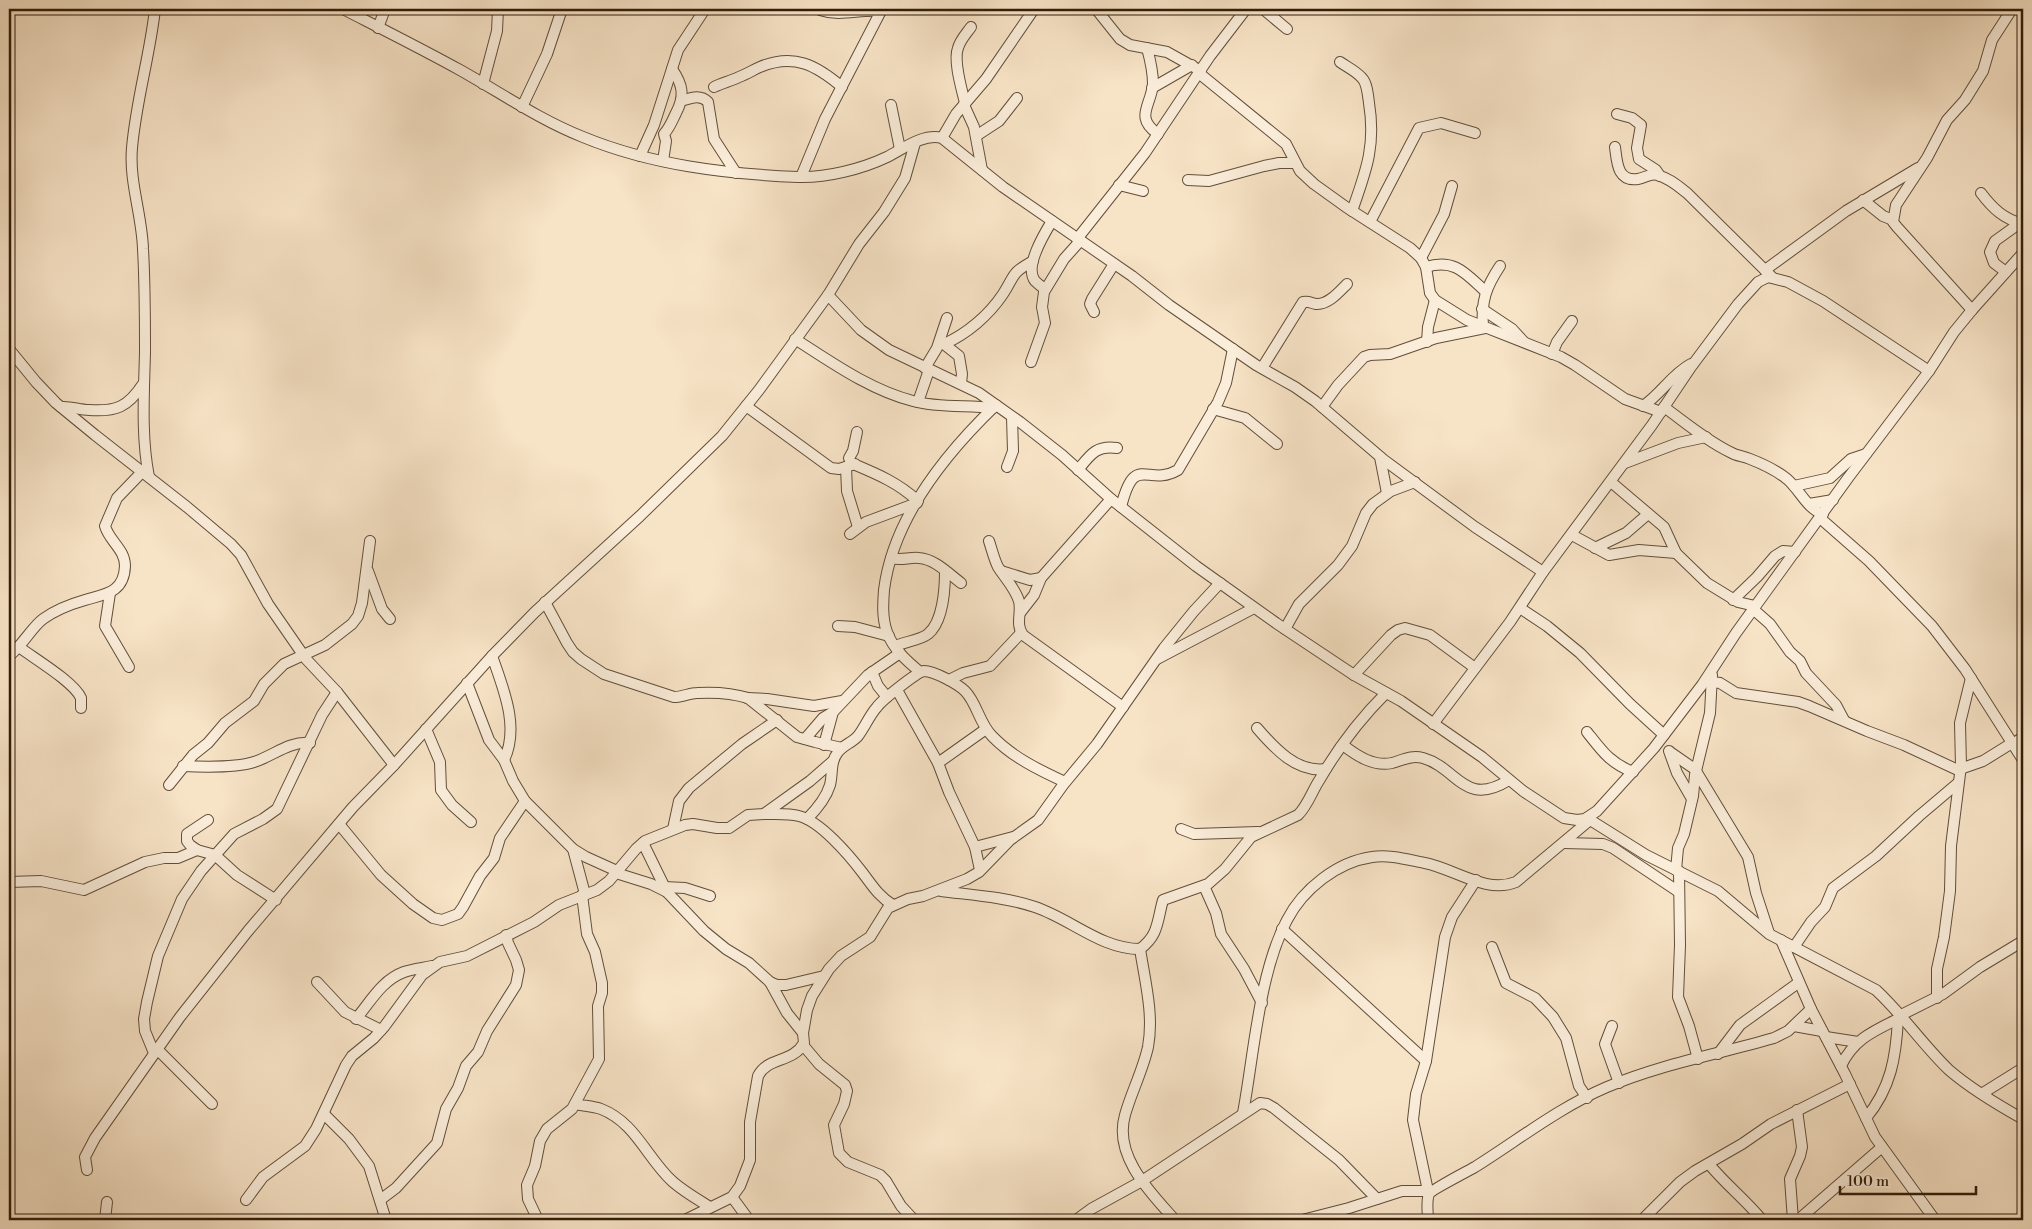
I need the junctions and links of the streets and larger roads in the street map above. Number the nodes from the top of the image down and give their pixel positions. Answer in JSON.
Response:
{"nodes":[{"id":1,"x":155,"y":9,"type":"edge"},
{"id":2,"x":342,"y":9,"type":"edge"},
{"id":3,"x":385,"y":9,"type":"edge"},
{"id":4,"x":498,"y":9,"type":"edge"},
{"id":5,"x":562,"y":9,"type":"edge"},
{"id":6,"x":705,"y":9,"type":"edge"},
{"id":7,"x":1034,"y":9,"type":"edge"},
{"id":8,"x":1096,"y":9,"type":"edge"},
{"id":9,"x":1246,"y":9,"type":"edge"},
{"id":10,"x":1263,"y":9,"type":"edge"},
{"id":11,"x":2012,"y":9,"type":"edge"},
{"id":12,"x":820,"y":10,"type":"dead end"},
{"id":13,"x":881,"y":10,"type":"edge"},
{"id":14,"x":378,"y":28,"type":"junction"},
{"id":15,"x":971,"y":28,"type":"dead end"},
{"id":16,"x":1287,"y":29,"type":"dead end"},
{"id":17,"x":1148,"y":48,"type":"junction"},
{"id":18,"x":1340,"y":62,"type":"dead end"},
{"id":19,"x":672,"y":69,"type":"junction"},
{"id":20,"x":1198,"y":70,"type":"junction"},
{"id":21,"x":482,"y":84,"type":"junction"},
{"id":22,"x":714,"y":87,"type":"dead end"},
{"id":23,"x":842,"y":87,"type":"junction"},
{"id":24,"x":1152,"y":88,"type":"junction"},
{"id":25,"x":1017,"y":98,"type":"dead end"},
{"id":26,"x":682,"y":101,"type":"junction"},
{"id":27,"x":965,"y":104,"type":"junction"},
{"id":28,"x":891,"y":105,"type":"dead end"},
{"id":29,"x":522,"y":107,"type":"junction"},
{"id":30,"x":1617,"y":114,"type":"dead end"},
{"id":31,"x":1158,"y":134,"type":"junction"},
{"id":32,"x":1475,"y":134,"type":"dead end"},
{"id":33,"x":976,"y":136,"type":"junction"},
{"id":34,"x":942,"y":138,"type":"junction"},
{"id":35,"x":915,"y":143,"type":"junction"},
{"id":36,"x":1615,"y":147,"type":"dead end"},
{"id":37,"x":900,"y":150,"type":"junction"},
{"id":38,"x":640,"y":156,"type":"junction"},
{"id":39,"x":663,"y":161,"type":"junction"},
{"id":40,"x":1295,"y":163,"type":"junction"},
{"id":41,"x":1920,"y":167,"type":"junction"},
{"id":42,"x":982,"y":170,"type":"junction"},
{"id":43,"x":736,"y":172,"type":"junction"},
{"id":44,"x":1660,"y":176,"type":"junction"},
{"id":45,"x":801,"y":177,"type":"junction"},
{"id":46,"x":1188,"y":180,"type":"dead end"},
{"id":47,"x":1119,"y":185,"type":"junction"},
{"id":48,"x":1452,"y":186,"type":"dead end"},
{"id":49,"x":1143,"y":191,"type":"dead end"},
{"id":50,"x":1981,"y":193,"type":"dead end"},
{"id":51,"x":1864,"y":200,"type":"junction"},
{"id":52,"x":1352,"y":211,"type":"junction"},
{"id":53,"x":1893,"y":220,"type":"junction"},
{"id":54,"x":1052,"y":221,"type":"junction"},
{"id":55,"x":1370,"y":222,"type":"junction"},
{"id":56,"x":2022,"y":224,"type":"edge"},
{"id":57,"x":1079,"y":240,"type":"junction"},
{"id":58,"x":2023,"y":253,"type":"edge"},
{"id":59,"x":1034,"y":261,"type":"junction"},
{"id":60,"x":1423,"y":262,"type":"junction"},
{"id":61,"x":1114,"y":264,"type":"junction"},
{"id":62,"x":1500,"y":266,"type":"dead end"},
{"id":63,"x":1765,"y":270,"type":"junction"},
{"id":64,"x":2006,"y":272,"type":"junction"},
{"id":65,"x":1773,"y":278,"type":"junction"},
{"id":66,"x":1347,"y":284,"type":"dead end"},
{"id":67,"x":1045,"y":289,"type":"junction"},
{"id":68,"x":1486,"y":292,"type":"junction"},
{"id":69,"x":828,"y":295,"type":"junction"},
{"id":70,"x":1436,"y":300,"type":"junction"},
{"id":71,"x":1482,"y":309,"type":"junction"},
{"id":72,"x":1972,"y":310,"type":"junction"},
{"id":73,"x":1094,"y":312,"type":"dead end"},
{"id":74,"x":947,"y":318,"type":"dead end"},
{"id":75,"x":1572,"y":321,"type":"dead end"},
{"id":76,"x":1484,"y":327,"type":"junction"},
{"id":77,"x":795,"y":339,"type":"junction"},
{"id":78,"x":942,"y":342,"type":"junction"},
{"id":79,"x":1426,"y":342,"type":"junction"},
{"id":80,"x":1525,"y":343,"type":"junction"},
{"id":81,"x":9,"y":349,"type":"edge"},
{"id":82,"x":1232,"y":349,"type":"junction"},
{"id":83,"x":1552,"y":354,"type":"junction"},
{"id":84,"x":1696,"y":361,"type":"junction"},
{"id":85,"x":1030,"y":362,"type":"dead end"},
{"id":86,"x":1262,"y":368,"type":"junction"},
{"id":87,"x":927,"y":369,"type":"junction"},
{"id":88,"x":1929,"y":370,"type":"junction"},
{"id":89,"x":961,"y":383,"type":"junction"},
{"id":90,"x":143,"y":384,"type":"junction"},
{"id":91,"x":918,"y":402,"type":"junction"},
{"id":92,"x":746,"y":406,"type":"junction"},
{"id":93,"x":994,"y":406,"type":"junction"},
{"id":94,"x":1644,"y":406,"type":"junction"},
{"id":95,"x":61,"y":407,"type":"junction"},
{"id":96,"x":1322,"y":407,"type":"junction"},
{"id":97,"x":1663,"y":409,"type":"junction"},
{"id":98,"x":1214,"y":410,"type":"junction"},
{"id":99,"x":1012,"y":417,"type":"junction"},
{"id":100,"x":857,"y":432,"type":"dead end"},
{"id":101,"x":1706,"y":437,"type":"junction"},
{"id":102,"x":1276,"y":444,"type":"dead end"},
{"id":103,"x":1117,"y":448,"type":"dead end"},
{"id":104,"x":1866,"y":454,"type":"junction"},
{"id":105,"x":1380,"y":457,"type":"junction"},
{"id":106,"x":1625,"y":463,"type":"junction"},
{"id":107,"x":850,"y":466,"type":"junction"},
{"id":108,"x":1007,"y":467,"type":"dead end"},
{"id":109,"x":1078,"y":470,"type":"junction"},
{"id":110,"x":146,"y":475,"type":"junction"},
{"id":111,"x":1414,"y":482,"type":"junction"},
{"id":112,"x":1611,"y":482,"type":"junction"},
{"id":113,"x":1794,"y":486,"type":"junction"},
{"id":114,"x":1387,"y":493,"type":"junction"},
{"id":115,"x":1111,"y":499,"type":"junction"},
{"id":116,"x":1833,"y":500,"type":"junction"},
{"id":117,"x":917,"y":502,"type":"junction"},
{"id":118,"x":1809,"y":504,"type":"junction"},
{"id":119,"x":1121,"y":507,"type":"junction"},
{"id":120,"x":1648,"y":514,"type":"junction"},
{"id":121,"x":1822,"y":516,"type":"junction"},
{"id":122,"x":1572,"y":535,"type":"junction"},
{"id":123,"x":370,"y":541,"type":"dead end"},
{"id":124,"x":989,"y":541,"type":"dead end"},
{"id":125,"x":1595,"y":548,"type":"junction"},
{"id":126,"x":1795,"y":552,"type":"junction"},
{"id":127,"x":1676,"y":553,"type":"junction"},
{"id":128,"x":891,"y":558,"type":"junction"},
{"id":129,"x":368,"y":570,"type":"junction"},
{"id":130,"x":945,"y":571,"type":"junction"},
{"id":131,"x":1001,"y":571,"type":"junction"},
{"id":132,"x":1543,"y":572,"type":"junction"},
{"id":133,"x":1041,"y":578,"type":"junction"},
{"id":134,"x":961,"y":583,"type":"dead end"},
{"id":135,"x":1220,"y":583,"type":"junction"},
{"id":136,"x":110,"y":593,"type":"junction"},
{"id":137,"x":1733,"y":600,"type":"junction"},
{"id":138,"x":545,"y":602,"type":"junction"},
{"id":139,"x":1254,"y":608,"type":"junction"},
{"id":140,"x":1520,"y":608,"type":"junction"},
{"id":141,"x":1754,"y":608,"type":"junction"},
{"id":142,"x":1020,"y":613,"type":"junction"},
{"id":143,"x":390,"y":619,"type":"dead end"},
{"id":144,"x":838,"y":626,"type":"dead end"},
{"id":145,"x":1285,"y":629,"type":"junction"},
{"id":146,"x":1021,"y":633,"type":"junction"},
{"id":147,"x":889,"y":636,"type":"junction"},
{"id":148,"x":19,"y":647,"type":"junction"},
{"id":149,"x":897,"y":650,"type":"junction"},
{"id":150,"x":9,"y":656,"type":"edge"},
{"id":151,"x":304,"y":656,"type":"junction"},
{"id":152,"x":492,"y":656,"type":"junction"},
{"id":153,"x":1156,"y":659,"type":"junction"},
{"id":154,"x":129,"y":667,"type":"dead end"},
{"id":155,"x":1475,"y":668,"type":"junction"},
{"id":156,"x":1712,"y":669,"type":"junction"},
{"id":157,"x":872,"y":672,"type":"junction"},
{"id":158,"x":920,"y":672,"type":"junction"},
{"id":159,"x":1354,"y":674,"type":"junction"},
{"id":160,"x":1971,"y":678,"type":"junction"},
{"id":161,"x":949,"y":680,"type":"junction"},
{"id":162,"x":1712,"y":682,"type":"junction"},
{"id":163,"x":468,"y":683,"type":"junction"},
{"id":164,"x":897,"y":690,"type":"junction"},
{"id":165,"x":337,"y":692,"type":"junction"},
{"id":166,"x":1386,"y":693,"type":"junction"},
{"id":167,"x":887,"y":697,"type":"junction"},
{"id":168,"x":747,"y":698,"type":"junction"},
{"id":169,"x":842,"y":701,"type":"junction"},
{"id":170,"x":1123,"y":707,"type":"junction"},
{"id":171,"x":81,"y":708,"type":"dead end"},
{"id":172,"x":833,"y":712,"type":"junction"},
{"id":173,"x":776,"y":720,"type":"junction"},
{"id":174,"x":1844,"y":720,"type":"junction"},
{"id":175,"x":1433,"y":724,"type":"junction"},
{"id":176,"x":1257,"y":728,"type":"dead end"},
{"id":177,"x":426,"y":729,"type":"junction"},
{"id":178,"x":986,"y":729,"type":"junction"},
{"id":179,"x":1587,"y":732,"type":"dead end"},
{"id":180,"x":1662,"y":737,"type":"junction"},
{"id":181,"x":2023,"y":737,"type":"edge"},
{"id":182,"x":805,"y":739,"type":"junction"},
{"id":183,"x":310,"y":743,"type":"junction"},
{"id":184,"x":2013,"y":743,"type":"junction"},
{"id":185,"x":824,"y":745,"type":"junction"},
{"id":186,"x":1343,"y":745,"type":"junction"},
{"id":187,"x":842,"y":748,"type":"junction"},
{"id":188,"x":1669,"y":751,"type":"junction"},
{"id":189,"x":504,"y":760,"type":"junction"},
{"id":190,"x":2023,"y":760,"type":"edge"},
{"id":191,"x":833,"y":762,"type":"junction"},
{"id":192,"x":938,"y":763,"type":"junction"},
{"id":193,"x":394,"y":765,"type":"junction"},
{"id":194,"x":183,"y":766,"type":"junction"},
{"id":195,"x":1326,"y":769,"type":"junction"},
{"id":196,"x":1960,"y":770,"type":"junction"},
{"id":197,"x":1696,"y":771,"type":"junction"},
{"id":198,"x":1633,"y":772,"type":"junction"},
{"id":199,"x":1509,"y":780,"type":"junction"},
{"id":200,"x":1065,"y":782,"type":"junction"},
{"id":201,"x":1958,"y":783,"type":"junction"},
{"id":202,"x":169,"y":785,"type":"dead end"},
{"id":203,"x":1692,"y":799,"type":"junction"},
{"id":204,"x":525,"y":801,"type":"junction"},
{"id":205,"x":764,"y":814,"type":"junction"},
{"id":206,"x":807,"y":819,"type":"junction"},
{"id":207,"x":1588,"y":819,"type":"junction"},
{"id":208,"x":208,"y":820,"type":"dead end"},
{"id":209,"x":471,"y":822,"type":"dead end"},
{"id":210,"x":339,"y":824,"type":"junction"},
{"id":211,"x":673,"y":828,"type":"junction"},
{"id":212,"x":1181,"y":829,"type":"dead end"},
{"id":213,"x":1259,"y":832,"type":"junction"},
{"id":214,"x":1016,"y":836,"type":"junction"},
{"id":215,"x":643,"y":843,"type":"junction"},
{"id":216,"x":1564,"y":843,"type":"junction"},
{"id":217,"x":975,"y":847,"type":"junction"},
{"id":218,"x":573,"y":849,"type":"junction"},
{"id":219,"x":197,"y":850,"type":"junction"},
{"id":220,"x":216,"y":855,"type":"junction"},
{"id":221,"x":980,"y":870,"type":"junction"},
{"id":222,"x":1677,"y":870,"type":"junction"},
{"id":223,"x":616,"y":872,"type":"junction"},
{"id":224,"x":1476,"y":880,"type":"junction"},
{"id":225,"x":14,"y":882,"type":"edge"},
{"id":226,"x":1204,"y":886,"type":"junction"},
{"id":227,"x":666,"y":889,"type":"junction"},
{"id":228,"x":9,"y":890,"type":"edge"},
{"id":229,"x":937,"y":891,"type":"junction"},
{"id":230,"x":1679,"y":892,"type":"junction"},
{"id":231,"x":584,"y":895,"type":"junction"},
{"id":232,"x":710,"y":896,"type":"dead end"},
{"id":233,"x":276,"y":900,"type":"junction"},
{"id":234,"x":893,"y":905,"type":"junction"},
{"id":235,"x":1282,"y":930,"type":"junction"},
{"id":236,"x":1769,"y":934,"type":"junction"},
{"id":237,"x":506,"y":935,"type":"junction"},
{"id":238,"x":1781,"y":940,"type":"junction"},
{"id":239,"x":2023,"y":941,"type":"edge"},
{"id":240,"x":1492,"y":947,"type":"dead end"},
{"id":241,"x":1794,"y":947,"type":"junction"},
{"id":242,"x":1140,"y":949,"type":"junction"},
{"id":243,"x":434,"y":965,"type":"junction"},
{"id":244,"x":824,"y":976,"type":"junction"},
{"id":245,"x":318,"y":982,"type":"dead end"},
{"id":246,"x":770,"y":982,"type":"junction"},
{"id":247,"x":1798,"y":983,"type":"junction"},
{"id":248,"x":1937,"y":998,"type":"junction"},
{"id":249,"x":1262,"y":1003,"type":"junction"},
{"id":250,"x":1811,"y":1009,"type":"junction"},
{"id":251,"x":1900,"y":1017,"type":"junction"},
{"id":252,"x":356,"y":1019,"type":"junction"},
{"id":253,"x":1612,"y":1026,"type":"dead end"},
{"id":254,"x":1794,"y":1026,"type":"junction"},
{"id":255,"x":381,"y":1030,"type":"junction"},
{"id":256,"x":803,"y":1034,"type":"junction"},
{"id":257,"x":1824,"y":1034,"type":"junction"},
{"id":258,"x":1858,"y":1042,"type":"junction"},
{"id":259,"x":803,"y":1045,"type":"junction"},
{"id":260,"x":1850,"y":1050,"type":"junction"},
{"id":261,"x":155,"y":1051,"type":"junction"},
{"id":262,"x":1718,"y":1054,"type":"junction"},
{"id":263,"x":1836,"y":1056,"type":"junction"},
{"id":264,"x":1698,"y":1059,"type":"junction"},
{"id":265,"x":1426,"y":1061,"type":"junction"},
{"id":266,"x":1841,"y":1066,"type":"junction"},
{"id":267,"x":2023,"y":1068,"type":"edge"},
{"id":268,"x":1619,"y":1083,"type":"junction"},
{"id":269,"x":1850,"y":1084,"type":"junction"},
{"id":270,"x":1983,"y":1093,"type":"junction"},
{"id":271,"x":1587,"y":1098,"type":"junction"},
{"id":272,"x":212,"y":1104,"type":"dead end"},
{"id":273,"x":574,"y":1104,"type":"junction"},
{"id":274,"x":1796,"y":1110,"type":"junction"},
{"id":275,"x":1243,"y":1113,"type":"junction"},
{"id":276,"x":324,"y":1114,"type":"junction"},
{"id":277,"x":1866,"y":1118,"type":"junction"},
{"id":278,"x":2023,"y":1119,"type":"edge"},
{"id":279,"x":1882,"y":1147,"type":"junction"},
{"id":280,"x":1709,"y":1164,"type":"junction"},
{"id":281,"x":87,"y":1170,"type":"dead end"},
{"id":282,"x":1142,"y":1181,"type":"junction"},
{"id":283,"x":1411,"y":1191,"type":"junction"},
{"id":284,"x":1430,"y":1191,"type":"junction"},
{"id":285,"x":732,"y":1197,"type":"junction"},
{"id":286,"x":1377,"y":1199,"type":"junction"},
{"id":287,"x":246,"y":1200,"type":"dead end"},
{"id":288,"x":380,"y":1200,"type":"junction"},
{"id":289,"x":107,"y":1202,"type":"dead end"},
{"id":290,"x":710,"y":1207,"type":"junction"},
{"id":291,"x":1428,"y":1215,"type":"edge"},
{"id":292,"x":105,"y":1220,"type":"edge"},
{"id":293,"x":386,"y":1220,"type":"edge"},
{"id":294,"x":538,"y":1220,"type":"edge"},
{"id":295,"x":685,"y":1220,"type":"edge"},
{"id":296,"x":749,"y":1220,"type":"edge"},
{"id":297,"x":914,"y":1220,"type":"edge"},
{"id":298,"x":1076,"y":1220,"type":"edge"},
{"id":299,"x":1175,"y":1220,"type":"edge"},
{"id":300,"x":1302,"y":1220,"type":"edge"},
{"id":301,"x":1642,"y":1220,"type":"edge"},
{"id":302,"x":1762,"y":1220,"type":"edge"},
{"id":303,"x":1793,"y":1220,"type":"edge"},
{"id":304,"x":1798,"y":1220,"type":"edge"},
{"id":305,"x":1935,"y":1220,"type":"edge"}],
"edges":[{"from":1,"to":90,"type":"street"},
{"from":2,"to":14,"type":"street"},
{"from":3,"to":14,"type":"street"},
{"from":4,"to":21,"type":"street"},
{"from":5,"to":29,"type":"street"},
{"from":6,"to":19,"type":"street"},
{"from":7,"to":27,"type":"street"},
{"from":8,"to":17,"type":"street"},
{"from":9,"to":20,"type":"street"},
{"from":10,"to":16,"type":"street"},
{"from":11,"to":41,"type":"street"},
{"from":12,"to":13,"type":"street"},
{"from":13,"to":23,"type":"street"},
{"from":14,"to":21,"type":"street"},
{"from":15,"to":27,"type":"street"},
{"from":17,"to":20,"type":"street"},
{"from":17,"to":24,"type":"street"},
{"from":18,"to":52,"type":"street"},
{"from":19,"to":26,"type":"street"},
{"from":19,"to":38,"type":"street"},
{"from":20,"to":24,"type":"street"},
{"from":20,"to":31,"type":"street"},
{"from":20,"to":40,"type":"street"},
{"from":21,"to":29,"type":"street"},
{"from":22,"to":23,"type":"street"},
{"from":23,"to":45,"type":"street"},
{"from":24,"to":31,"type":"street"},
{"from":25,"to":33,"type":"street"},
{"from":26,"to":39,"type":"street"},
{"from":26,"to":43,"type":"street"},
{"from":27,"to":33,"type":"street"},
{"from":27,"to":34,"type":"street"},
{"from":28,"to":37,"type":"street"},
{"from":29,"to":38,"type":"street"},
{"from":30,"to":44,"type":"street"},
{"from":31,"to":47,"type":"street"},
{"from":32,"to":55,"type":"street"},
{"from":33,"to":42,"type":"street"},
{"from":34,"to":35,"type":"street"},
{"from":34,"to":42,"type":"street"},
{"from":35,"to":37,"type":"street"},
{"from":35,"to":69,"type":"street"},
{"from":36,"to":44,"type":"street"},
{"from":37,"to":45,"type":"street"},
{"from":38,"to":39,"type":"street"},
{"from":39,"to":43,"type":"street"},
{"from":40,"to":46,"type":"street"},
{"from":40,"to":52,"type":"street"},
{"from":41,"to":51,"type":"street"},
{"from":41,"to":53,"type":"street"},
{"from":42,"to":54,"type":"street"},
{"from":43,"to":45,"type":"street"},
{"from":44,"to":63,"type":"street"},
{"from":47,"to":49,"type":"street"},
{"from":47,"to":57,"type":"street"},
{"from":48,"to":60,"type":"street"},
{"from":50,"to":56,"type":"street"},
{"from":51,"to":53,"type":"street"},
{"from":51,"to":63,"type":"street"},
{"from":52,"to":55,"type":"street"},
{"from":53,"to":72,"type":"street"},
{"from":54,"to":57,"type":"street"},
{"from":54,"to":59,"type":"street"},
{"from":55,"to":60,"type":"street"},
{"from":56,"to":64,"type":"street"},
{"from":57,"to":61,"type":"street"},
{"from":57,"to":67,"type":"street"},
{"from":58,"to":64,"type":"street"},
{"from":59,"to":67,"type":"street"},
{"from":59,"to":78,"type":"street"},
{"from":60,"to":68,"type":"street"},
{"from":60,"to":70,"type":"street"},
{"from":61,"to":73,"type":"street"},
{"from":61,"to":82,"type":"street"},
{"from":62,"to":68,"type":"street"},
{"from":63,"to":65,"type":"street"},
{"from":64,"to":72,"type":"street"},
{"from":65,"to":84,"type":"street"},
{"from":65,"to":88,"type":"street"},
{"from":66,"to":86,"type":"street"},
{"from":67,"to":85,"type":"street"},
{"from":68,"to":71,"type":"street"},
{"from":69,"to":77,"type":"street"},
{"from":69,"to":87,"type":"street"},
{"from":70,"to":76,"type":"street"},
{"from":70,"to":79,"type":"street"},
{"from":71,"to":76,"type":"street"},
{"from":71,"to":80,"type":"street"},
{"from":72,"to":88,"type":"street"},
{"from":74,"to":78,"type":"street"},
{"from":75,"to":83,"type":"street"},
{"from":76,"to":79,"type":"street"},
{"from":76,"to":80,"type":"street"},
{"from":77,"to":91,"type":"street"},
{"from":77,"to":92,"type":"street"},
{"from":78,"to":87,"type":"street"},
{"from":78,"to":89,"type":"street"},
{"from":79,"to":96,"type":"street"},
{"from":80,"to":83,"type":"street"},
{"from":81,"to":95,"type":"street"},
{"from":82,"to":86,"type":"street"},
{"from":82,"to":98,"type":"street"},
{"from":83,"to":94,"type":"street"},
{"from":84,"to":94,"type":"street"},
{"from":84,"to":97,"type":"street"},
{"from":86,"to":96,"type":"street"},
{"from":87,"to":89,"type":"street"},
{"from":87,"to":91,"type":"street"},
{"from":88,"to":104,"type":"street"},
{"from":89,"to":93,"type":"street"},
{"from":90,"to":95,"type":"street"},
{"from":90,"to":110,"type":"street"},
{"from":91,"to":93,"type":"street"},
{"from":92,"to":107,"type":"street"},
{"from":92,"to":138,"type":"street"},
{"from":93,"to":99,"type":"street"},
{"from":93,"to":117,"type":"street"},
{"from":94,"to":97,"type":"street"},
{"from":95,"to":110,"type":"street"},
{"from":96,"to":105,"type":"street"},
{"from":97,"to":101,"type":"street"},
{"from":97,"to":106,"type":"street"},
{"from":98,"to":102,"type":"street"},
{"from":98,"to":119,"type":"street"},
{"from":99,"to":108,"type":"street"},
{"from":99,"to":109,"type":"street"},
{"from":100,"to":107,"type":"street"},
{"from":101,"to":106,"type":"street"},
{"from":101,"to":113,"type":"street"},
{"from":103,"to":109,"type":"street"},
{"from":104,"to":113,"type":"street"},
{"from":104,"to":116,"type":"street"},
{"from":105,"to":111,"type":"street"},
{"from":105,"to":114,"type":"street"},
{"from":106,"to":112,"type":"street"},
{"from":107,"to":117,"type":"street"},
{"from":107,"to":117,"type":"street"},
{"from":109,"to":115,"type":"street"},
{"from":110,"to":136,"type":"street"},
{"from":110,"to":151,"type":"street"},
{"from":111,"to":114,"type":"street"},
{"from":111,"to":132,"type":"street"},
{"from":112,"to":120,"type":"street"},
{"from":112,"to":122,"type":"street"},
{"from":113,"to":118,"type":"street"},
{"from":114,"to":145,"type":"street"},
{"from":115,"to":119,"type":"street"},
{"from":115,"to":133,"type":"street"},
{"from":116,"to":118,"type":"street"},
{"from":116,"to":121,"type":"street"},
{"from":117,"to":128,"type":"street"},
{"from":118,"to":121,"type":"street"},
{"from":119,"to":135,"type":"street"},
{"from":120,"to":125,"type":"street"},
{"from":120,"to":127,"type":"street"},
{"from":121,"to":126,"type":"street"},
{"from":121,"to":160,"type":"street"},
{"from":122,"to":125,"type":"street"},
{"from":122,"to":132,"type":"street"},
{"from":123,"to":129,"type":"street"},
{"from":124,"to":131,"type":"street"},
{"from":125,"to":127,"type":"street"},
{"from":126,"to":137,"type":"street"},
{"from":126,"to":141,"type":"street"},
{"from":127,"to":137,"type":"street"},
{"from":128,"to":130,"type":"street"},
{"from":128,"to":147,"type":"street"},
{"from":129,"to":143,"type":"street"},
{"from":129,"to":151,"type":"street"},
{"from":130,"to":134,"type":"street"},
{"from":130,"to":149,"type":"street"},
{"from":131,"to":133,"type":"street"},
{"from":131,"to":142,"type":"street"},
{"from":132,"to":140,"type":"street"},
{"from":133,"to":142,"type":"street"},
{"from":135,"to":139,"type":"street"},
{"from":135,"to":153,"type":"street"},
{"from":136,"to":148,"type":"street"},
{"from":136,"to":154,"type":"street"},
{"from":137,"to":141,"type":"street"},
{"from":138,"to":152,"type":"street"},
{"from":138,"to":168,"type":"street"},
{"from":139,"to":145,"type":"street"},
{"from":139,"to":153,"type":"street"},
{"from":140,"to":155,"type":"street"},
{"from":140,"to":180,"type":"street"},
{"from":141,"to":156,"type":"street"},
{"from":141,"to":174,"type":"street"},
{"from":142,"to":146,"type":"street"},
{"from":144,"to":147,"type":"street"},
{"from":145,"to":159,"type":"street"},
{"from":146,"to":161,"type":"street"},
{"from":146,"to":170,"type":"street"},
{"from":147,"to":149,"type":"street"},
{"from":148,"to":150,"type":"street"},
{"from":148,"to":171,"type":"street"},
{"from":149,"to":157,"type":"street"},
{"from":149,"to":158,"type":"street"},
{"from":151,"to":165,"type":"street"},
{"from":151,"to":194,"type":"street"},
{"from":152,"to":163,"type":"street"},
{"from":152,"to":189,"type":"street"},
{"from":153,"to":170,"type":"street"},
{"from":155,"to":159,"type":"street"},
{"from":155,"to":175,"type":"street"},
{"from":156,"to":162,"type":"street"},
{"from":156,"to":180,"type":"street"},
{"from":157,"to":167,"type":"street"},
{"from":157,"to":169,"type":"street"},
{"from":158,"to":161,"type":"street"},
{"from":158,"to":164,"type":"street"},
{"from":159,"to":166,"type":"street"},
{"from":160,"to":184,"type":"street"},
{"from":160,"to":196,"type":"street"},
{"from":161,"to":178,"type":"street"},
{"from":162,"to":174,"type":"street"},
{"from":162,"to":197,"type":"street"},
{"from":163,"to":177,"type":"street"},
{"from":163,"to":189,"type":"street"},
{"from":164,"to":167,"type":"street"},
{"from":164,"to":192,"type":"street"},
{"from":165,"to":183,"type":"street"},
{"from":165,"to":193,"type":"street"},
{"from":166,"to":175,"type":"street"},
{"from":166,"to":186,"type":"street"},
{"from":167,"to":187,"type":"street"},
{"from":168,"to":169,"type":"street"},
{"from":168,"to":173,"type":"street"},
{"from":169,"to":172,"type":"street"},
{"from":170,"to":200,"type":"street"},
{"from":172,"to":182,"type":"street"},
{"from":172,"to":185,"type":"street"},
{"from":173,"to":182,"type":"street"},
{"from":173,"to":211,"type":"street"},
{"from":174,"to":196,"type":"street"},
{"from":175,"to":199,"type":"street"},
{"from":176,"to":195,"type":"street"},
{"from":177,"to":193,"type":"street"},
{"from":177,"to":209,"type":"street"},
{"from":178,"to":192,"type":"street"},
{"from":178,"to":200,"type":"street"},
{"from":179,"to":198,"type":"street"},
{"from":180,"to":188,"type":"street"},
{"from":180,"to":198,"type":"street"},
{"from":181,"to":184,"type":"street"},
{"from":182,"to":185,"type":"street"},
{"from":183,"to":194,"type":"street"},
{"from":183,"to":220,"type":"street"},
{"from":184,"to":190,"type":"street"},
{"from":184,"to":196,"type":"street"},
{"from":185,"to":187,"type":"street"},
{"from":186,"to":195,"type":"street"},
{"from":186,"to":199,"type":"street"},
{"from":187,"to":191,"type":"street"},
{"from":188,"to":197,"type":"street"},
{"from":188,"to":203,"type":"street"},
{"from":189,"to":204,"type":"street"},
{"from":191,"to":205,"type":"street"},
{"from":191,"to":206,"type":"street"},
{"from":192,"to":217,"type":"street"},
{"from":193,"to":210,"type":"street"},
{"from":194,"to":202,"type":"street"},
{"from":195,"to":213,"type":"street"},
{"from":196,"to":201,"type":"street"},
{"from":197,"to":203,"type":"street"},
{"from":197,"to":236,"type":"street"},
{"from":198,"to":207,"type":"street"},
{"from":199,"to":207,"type":"street"},
{"from":200,"to":214,"type":"street"},
{"from":201,"to":241,"type":"street"},
{"from":201,"to":248,"type":"street"},
{"from":203,"to":222,"type":"street"},
{"from":204,"to":210,"type":"street"},
{"from":204,"to":218,"type":"street"},
{"from":205,"to":206,"type":"street"},
{"from":205,"to":211,"type":"street"},
{"from":206,"to":234,"type":"street"},
{"from":207,"to":216,"type":"street"},
{"from":207,"to":222,"type":"street"},
{"from":208,"to":219,"type":"street"},
{"from":210,"to":233,"type":"street"},
{"from":211,"to":215,"type":"street"},
{"from":212,"to":213,"type":"street"},
{"from":213,"to":226,"type":"street"},
{"from":214,"to":217,"type":"street"},
{"from":214,"to":221,"type":"street"},
{"from":215,"to":223,"type":"street"},
{"from":215,"to":227,"type":"street"},
{"from":216,"to":224,"type":"street"},
{"from":216,"to":230,"type":"street"},
{"from":217,"to":221,"type":"street"},
{"from":218,"to":223,"type":"street"},
{"from":218,"to":231,"type":"street"},
{"from":219,"to":220,"type":"street"},
{"from":219,"to":225,"type":"street"},
{"from":220,"to":233,"type":"street"},
{"from":220,"to":261,"type":"street"},
{"from":221,"to":229,"type":"street"},
{"from":222,"to":230,"type":"street"},
{"from":222,"to":236,"type":"street"},
{"from":223,"to":227,"type":"street"},
{"from":223,"to":231,"type":"street"},
{"from":224,"to":235,"type":"street"},
{"from":224,"to":265,"type":"street"},
{"from":225,"to":228,"type":"street"},
{"from":226,"to":242,"type":"street"},
{"from":226,"to":249,"type":"street"},
{"from":227,"to":232,"type":"street"},
{"from":227,"to":246,"type":"street"},
{"from":229,"to":234,"type":"street"},
{"from":229,"to":242,"type":"street"},
{"from":230,"to":264,"type":"street"},
{"from":231,"to":237,"type":"street"},
{"from":231,"to":273,"type":"street"},
{"from":233,"to":261,"type":"street"},
{"from":234,"to":244,"type":"street"},
{"from":235,"to":249,"type":"street"},
{"from":235,"to":265,"type":"street"},
{"from":236,"to":238,"type":"street"},
{"from":237,"to":243,"type":"street"},
{"from":237,"to":288,"type":"street"},
{"from":238,"to":241,"type":"street"},
{"from":238,"to":247,"type":"street"},
{"from":239,"to":248,"type":"street"},
{"from":240,"to":271,"type":"street"},
{"from":241,"to":251,"type":"street"},
{"from":242,"to":282,"type":"street"},
{"from":243,"to":252,"type":"street"},
{"from":243,"to":255,"type":"street"},
{"from":244,"to":246,"type":"street"},
{"from":244,"to":256,"type":"street"},
{"from":245,"to":252,"type":"street"},
{"from":246,"to":256,"type":"street"},
{"from":247,"to":250,"type":"street"},
{"from":247,"to":262,"type":"street"},
{"from":248,"to":251,"type":"street"},
{"from":249,"to":275,"type":"street"},
{"from":250,"to":254,"type":"street"},
{"from":250,"to":257,"type":"street"},
{"from":251,"to":258,"type":"street"},
{"from":251,"to":270,"type":"street"},
{"from":251,"to":277,"type":"street"},
{"from":252,"to":255,"type":"street"},
{"from":253,"to":268,"type":"street"},
{"from":254,"to":257,"type":"street"},
{"from":254,"to":262,"type":"street"},
{"from":255,"to":276,"type":"street"},
{"from":256,"to":259,"type":"street"},
{"from":257,"to":258,"type":"street"},
{"from":257,"to":263,"type":"street"},
{"from":258,"to":260,"type":"street"},
{"from":259,"to":285,"type":"street"},
{"from":259,"to":297,"type":"street"},
{"from":260,"to":263,"type":"street"},
{"from":260,"to":266,"type":"street"},
{"from":261,"to":272,"type":"street"},
{"from":261,"to":281,"type":"street"},
{"from":262,"to":264,"type":"street"},
{"from":263,"to":266,"type":"street"},
{"from":264,"to":268,"type":"street"},
{"from":265,"to":284,"type":"street"},
{"from":266,"to":269,"type":"street"},
{"from":267,"to":270,"type":"street"},
{"from":268,"to":271,"type":"street"},
{"from":269,"to":274,"type":"street"},
{"from":269,"to":277,"type":"street"},
{"from":270,"to":278,"type":"street"},
{"from":271,"to":284,"type":"street"},
{"from":273,"to":290,"type":"street"},
{"from":273,"to":294,"type":"street"},
{"from":274,"to":280,"type":"street"},
{"from":274,"to":303,"type":"street"},
{"from":275,"to":282,"type":"street"},
{"from":275,"to":286,"type":"street"},
{"from":276,"to":287,"type":"street"},
{"from":276,"to":288,"type":"street"},
{"from":277,"to":279,"type":"street"},
{"from":279,"to":304,"type":"street"},
{"from":279,"to":305,"type":"street"},
{"from":280,"to":301,"type":"street"},
{"from":280,"to":302,"type":"street"},
{"from":282,"to":298,"type":"street"},
{"from":282,"to":299,"type":"street"},
{"from":283,"to":284,"type":"street"},
{"from":283,"to":286,"type":"street"},
{"from":283,"to":291,"type":"street"},
{"from":284,"to":291,"type":"street"},
{"from":285,"to":290,"type":"street"},
{"from":285,"to":296,"type":"street"},
{"from":286,"to":300,"type":"street"},
{"from":288,"to":293,"type":"street"},
{"from":289,"to":292,"type":"street"},
{"from":290,"to":295,"type":"street"}]}
